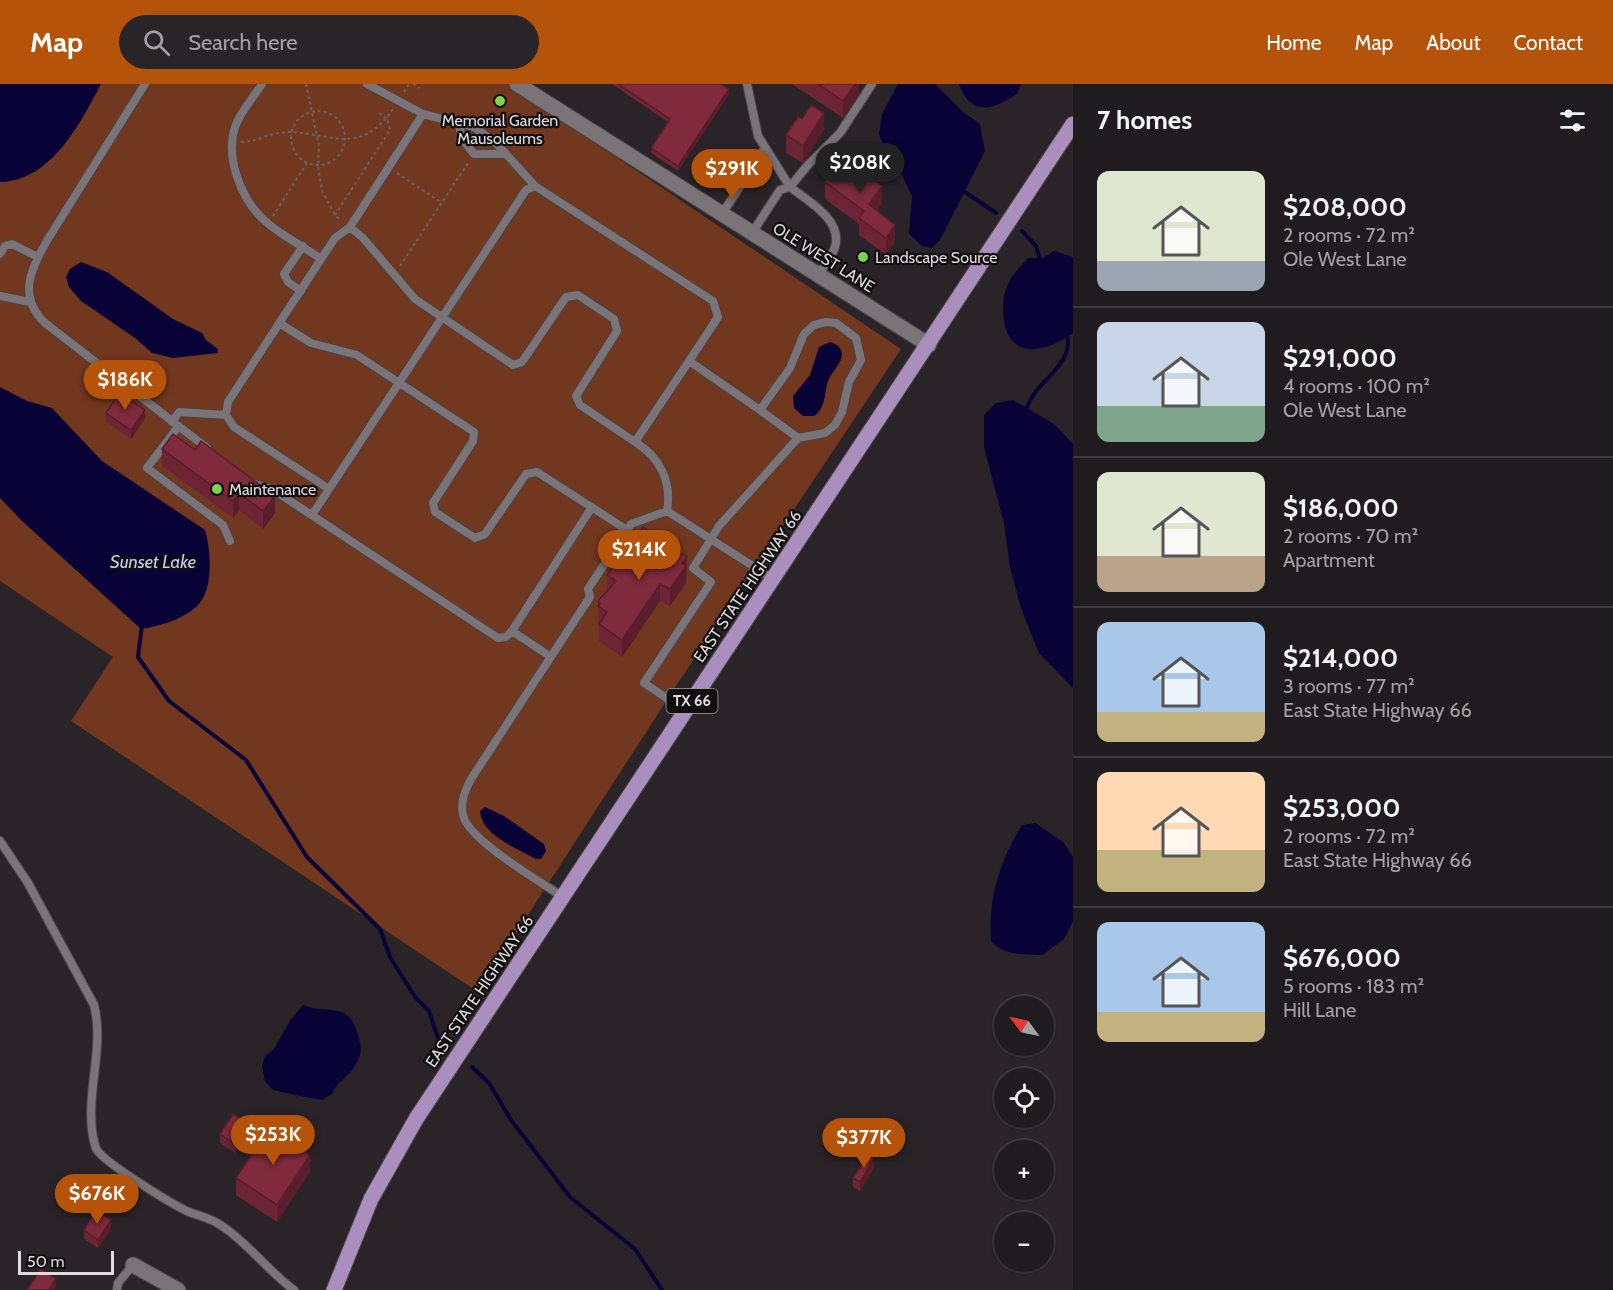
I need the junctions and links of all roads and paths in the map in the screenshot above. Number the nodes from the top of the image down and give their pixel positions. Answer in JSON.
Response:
{"nodes":[{"id":1,"x":145,"y":84,"type":"edge"},
{"id":2,"x":262,"y":84,"type":"edge"},
{"id":3,"x":306,"y":84,"type":"edge"},
{"id":4,"x":367,"y":84,"type":"edge"},
{"id":5,"x":411,"y":84,"type":"edge"},
{"id":6,"x":517,"y":84,"type":"edge"},
{"id":7,"x":747,"y":84,"type":"edge"},
{"id":8,"x":872,"y":84,"type":"edge"},
{"id":9,"x":419,"y":88,"type":"dead end"},
{"id":10,"x":398,"y":101,"type":"junction"},
{"id":11,"x":311,"y":112,"type":"junction"},
{"id":12,"x":379,"y":113,"type":"dead end"},
{"id":13,"x":423,"y":114,"type":"junction"},
{"id":14,"x":387,"y":118,"type":"junction"},
{"id":15,"x":458,"y":122,"type":"junction"},
{"id":16,"x":1073,"y":124,"type":"edge"},
{"id":17,"x":291,"y":132,"type":"junction"},
{"id":18,"x":317,"y":136,"type":"junction"},
{"id":19,"x":345,"y":140,"type":"junction"},
{"id":20,"x":232,"y":142,"type":"junction"},
{"id":21,"x":764,"y":149,"type":"junction"},
{"id":22,"x":474,"y":154,"type":"junction"},
{"id":23,"x":506,"y":154,"type":"junction"},
{"id":24,"x":307,"y":163,"type":"junction"},
{"id":25,"x":318,"y":166,"type":"junction"},
{"id":26,"x":389,"y":168,"type":"junction"},
{"id":27,"x":535,"y":186,"type":"junction"},
{"id":28,"x":790,"y":187,"type":"junction"},
{"id":29,"x":442,"y":203,"type":"junction"},
{"id":30,"x":722,"y":214,"type":"junction"},
{"id":31,"x":334,"y":215,"type":"junction"},
{"id":32,"x":268,"y":224,"type":"junction"},
{"id":33,"x":350,"y":228,"type":"junction"},
{"id":34,"x":752,"y":233,"type":"junction"},
{"id":35,"x":303,"y":246,"type":"junction"},
{"id":36,"x":0,"y":254,"type":"edge"},
{"id":37,"x":38,"y":257,"type":"junction"},
{"id":38,"x":321,"y":259,"type":"junction"},
{"id":39,"x":818,"y":275,"type":"junction"},
{"id":40,"x":394,"y":276,"type":"junction"},
{"id":41,"x":300,"y":291,"type":"junction"},
{"id":42,"x":0,"y":296,"type":"edge"},
{"id":43,"x":30,"y":302,"type":"junction"},
{"id":44,"x":442,"y":317,"type":"junction"},
{"id":45,"x":279,"y":323,"type":"junction"},
{"id":46,"x":929,"y":345,"type":"junction"},
{"id":47,"x":689,"y":361,"type":"junction"},
{"id":48,"x":399,"y":382,"type":"junction"},
{"id":49,"x":760,"y":410,"type":"junction"},
{"id":50,"x":226,"y":415,"type":"junction"},
{"id":51,"x":175,"y":425,"type":"junction"},
{"id":52,"x":798,"y":438,"type":"junction"},
{"id":53,"x":635,"y":442,"type":"junction"},
{"id":54,"x":214,"y":454,"type":"edge"},
{"id":55,"x":250,"y":480,"type":"edge"},
{"id":56,"x":329,"y":489,"type":"junction"},
{"id":57,"x":592,"y":507,"type":"junction"},
{"id":58,"x":668,"y":511,"type":"junction"},
{"id":59,"x":312,"y":515,"type":"junction"},
{"id":60,"x":627,"y":530,"type":"junction"},
{"id":61,"x":711,"y":539,"type":"junction"},
{"id":62,"x":230,"y":541,"type":"dead end"},
{"id":63,"x":773,"y":579,"type":"junction"},
{"id":64,"x":512,"y":631,"type":"junction"},
{"id":65,"x":551,"y":657,"type":"junction"},
{"id":66,"x":686,"y":711,"type":"junction"},
{"id":67,"x":0,"y":841,"type":"edge"},
{"id":68,"x":563,"y":897,"type":"junction"},
{"id":69,"x":133,"y":1265,"type":"joint"},
{"id":70,"x":117,"y":1290,"type":"edge"},
{"id":71,"x":178,"y":1290,"type":"edge"},
{"id":72,"x":294,"y":1290,"type":"edge"},
{"id":73,"x":333,"y":1290,"type":"edge"}],
"edges":[{"from":1,"to":37,"type":"lane"},
{"from":2,"to":20,"type":"lane"},
{"from":3,"to":11,"type":"path"},
{"from":4,"to":10,"type":"lane"},
{"from":5,"to":9,"type":"path"},
{"from":5,"to":10,"type":"path"},
{"from":6,"to":30,"type":"street","name":"OLE WEST LANE"},
{"from":7,"to":21,"type":"lane"},
{"from":8,"to":28,"type":"lane"},
{"from":10,"to":13,"type":"lane"},
{"from":10,"to":14,"type":"path"},
{"from":11,"to":17,"type":"path"},
{"from":11,"to":18,"type":"path"},
{"from":11,"to":19,"type":"path"},
{"from":12,"to":14,"type":"path"},
{"from":13,"to":15,"type":"lane"},
{"from":13,"to":26,"type":"lane"},
{"from":14,"to":19,"type":"path"},
{"from":14,"to":31,"type":"path"},
{"from":15,"to":22,"type":"lane"},
{"from":15,"to":23,"type":"lane"},
{"from":16,"to":46,"type":"main road","name":"EAST STATE HIGHWAY 66","number":"TX 66"},
{"from":17,"to":18,"type":"path"},
{"from":17,"to":20,"type":"path"},
{"from":17,"to":24,"type":"path"},
{"from":18,"to":19,"type":"path"},
{"from":18,"to":25,"type":"path"},
{"from":19,"to":25,"type":"path"},
{"from":20,"to":32,"type":"lane"},
{"from":21,"to":28,"type":"lane"},
{"from":21,"to":30,"type":"lane"},
{"from":22,"to":23,"type":"lane"},
{"from":22,"to":29,"type":"path"},
{"from":23,"to":27,"type":"lane"},
{"from":24,"to":25,"type":"path"},
{"from":24,"to":32,"type":"path"},
{"from":25,"to":31,"type":"path"},
{"from":26,"to":29,"type":"path"},
{"from":26,"to":33,"type":"lane"},
{"from":27,"to":44,"type":"lane"},
{"from":27,"to":47,"type":"lane"},
{"from":28,"to":34,"type":"lane"},
{"from":28,"to":39,"type":"lane"},
{"from":29,"to":40,"type":"path"},
{"from":30,"to":34,"type":"street","name":"OLE WEST LANE"},
{"from":31,"to":33,"type":"path"},
{"from":32,"to":35,"type":"lane"},
{"from":33,"to":38,"type":"lane"},
{"from":33,"to":40,"type":"lane"},
{"from":34,"to":39,"type":"street","name":"OLE WEST LANE"},
{"from":35,"to":38,"type":"lane"},
{"from":35,"to":41,"type":"lane"},
{"from":36,"to":37,"type":"lane"},
{"from":37,"to":43,"type":"lane"},
{"from":38,"to":41,"type":"lane"},
{"from":39,"to":46,"type":"street","name":"OLE WEST LANE"},
{"from":40,"to":44,"type":"lane"},
{"from":41,"to":45,"type":"lane"},
{"from":42,"to":43,"type":"lane"},
{"from":43,"to":51,"type":"lane"},
{"from":44,"to":48,"type":"lane"},
{"from":44,"to":53,"type":"lane"},
{"from":45,"to":48,"type":"lane"},
{"from":45,"to":50,"type":"lane"},
{"from":46,"to":63,"type":"main road","name":"EAST STATE HIGHWAY 66","number":"TX 66"},
{"from":47,"to":49,"type":"lane"},
{"from":47,"to":53,"type":"lane"},
{"from":48,"to":56,"type":"lane"},
{"from":48,"to":57,"type":"lane"},
{"from":49,"to":52,"type":"lane"},
{"from":49,"to":52,"type":"lane"},
{"from":50,"to":51,"type":"lane"},
{"from":50,"to":56,"type":"lane"},
{"from":51,"to":54,"type":"lane"},
{"from":51,"to":62,"type":"lane"},
{"from":52,"to":61,"type":"lane"},
{"from":53,"to":58,"type":"lane"},
{"from":55,"to":59,"type":"lane"},
{"from":56,"to":59,"type":"lane"},
{"from":57,"to":60,"type":"lane"},
{"from":57,"to":64,"type":"lane"},
{"from":58,"to":60,"type":"lane"},
{"from":58,"to":61,"type":"lane"},
{"from":59,"to":64,"type":"lane"},
{"from":60,"to":65,"type":"lane"},
{"from":61,"to":63,"type":"lane"},
{"from":61,"to":66,"type":"lane"},
{"from":63,"to":66,"type":"main road","name":"EAST STATE HIGHWAY 66","number":"TX 66"},
{"from":64,"to":65,"type":"lane"},
{"from":65,"to":68,"type":"lane"},
{"from":66,"to":68,"type":"main road","name":"EAST STATE HIGHWAY 66","number":"TX 66"},
{"from":67,"to":72,"type":"lane"},
{"from":68,"to":73,"type":"main road","name":"EAST STATE HIGHWAY 66","number":"TX 66"},
{"from":69,"to":70,"type":"lane"},
{"from":69,"to":71,"type":"street"}]}
